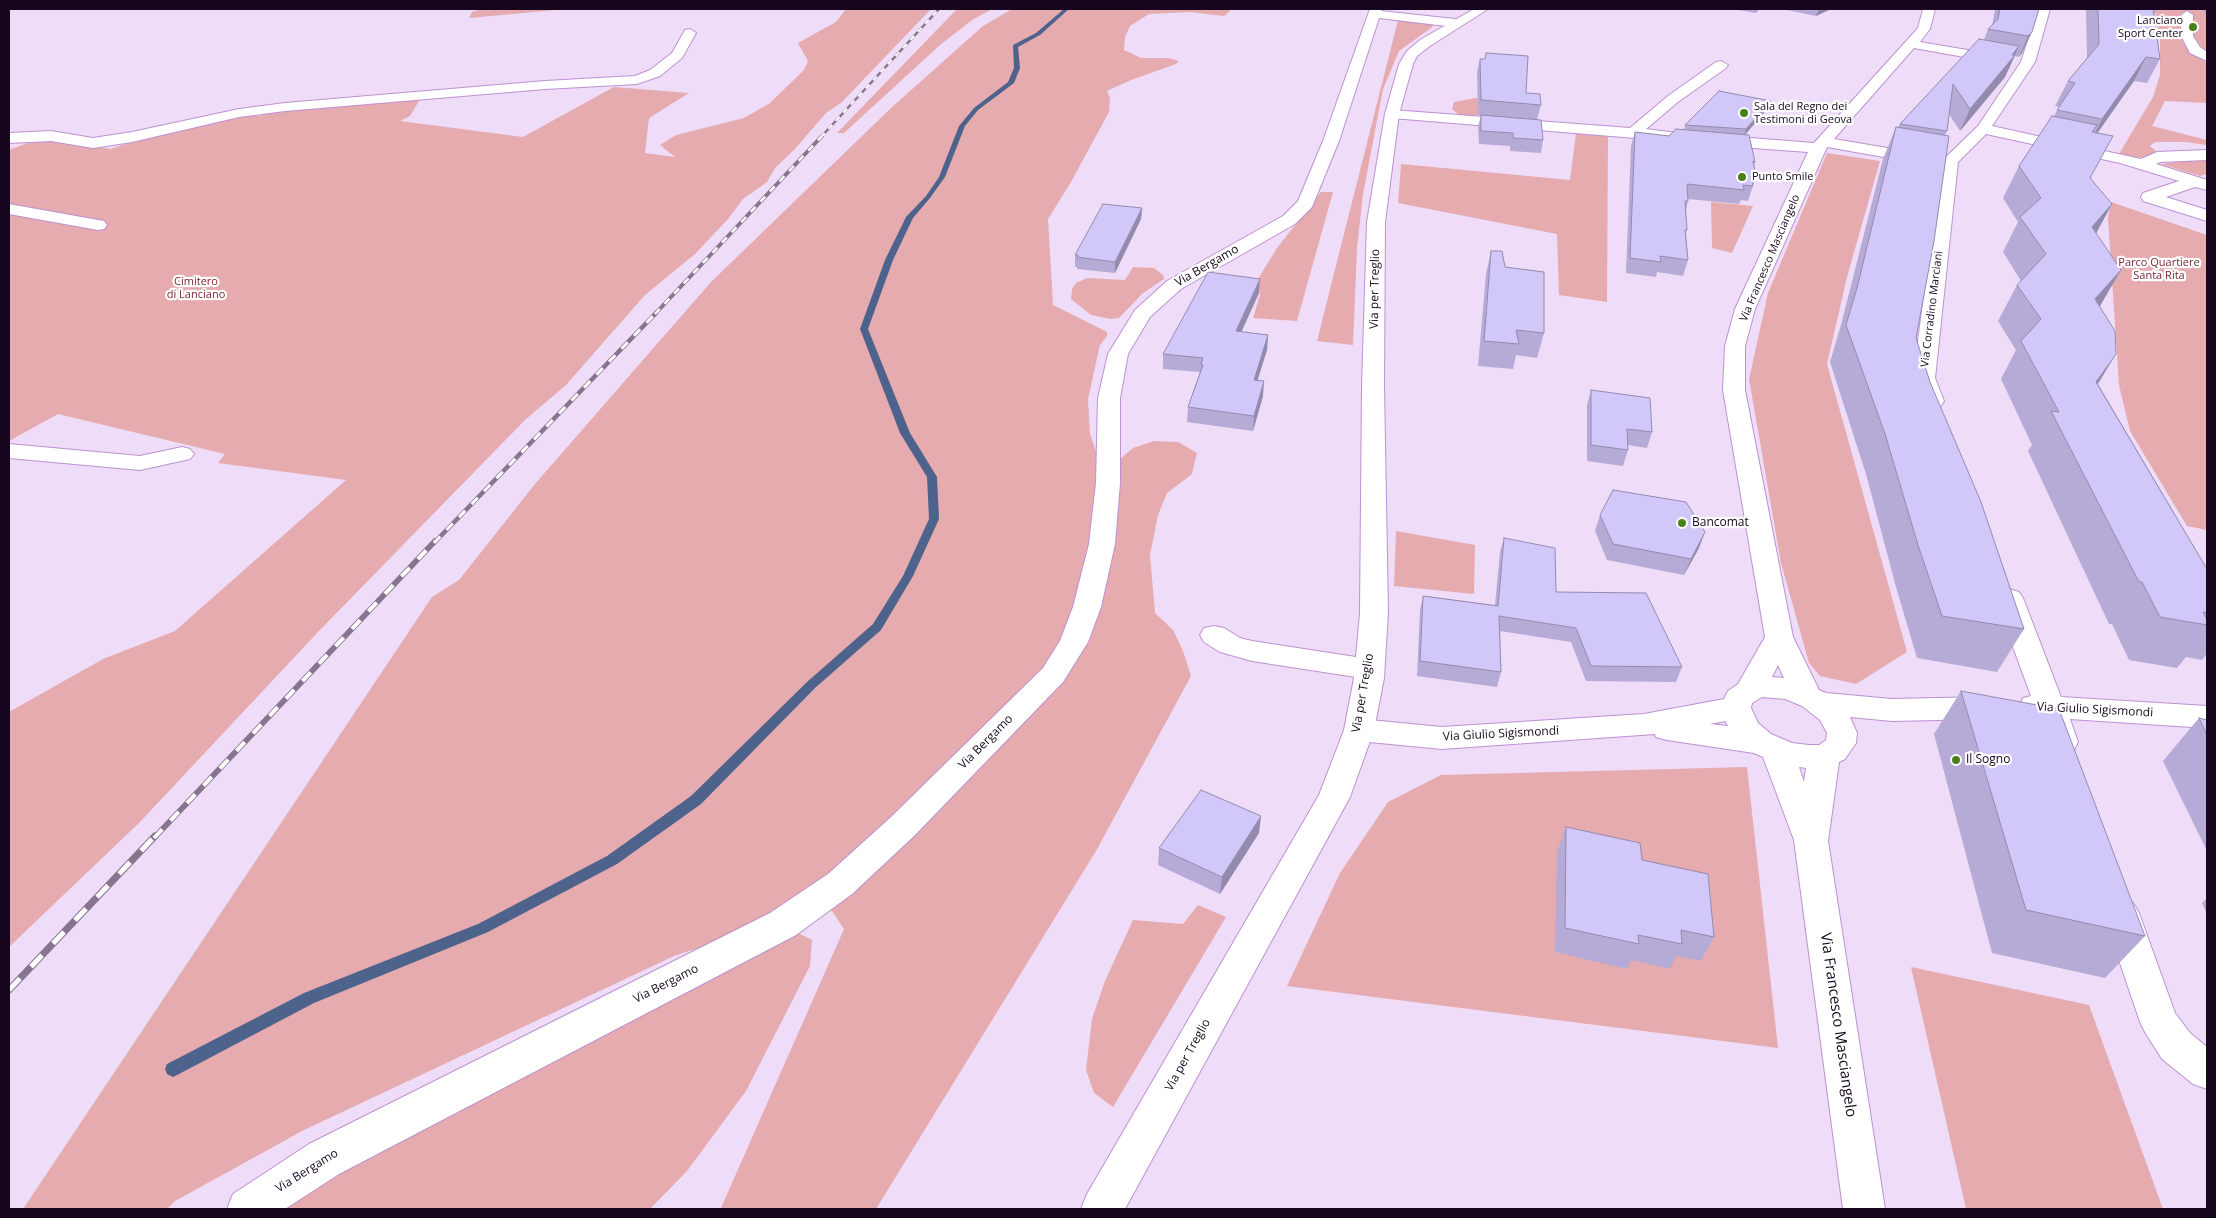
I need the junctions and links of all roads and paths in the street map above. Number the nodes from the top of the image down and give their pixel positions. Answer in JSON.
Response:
{"nodes":[{"id":1,"x":1482,"y":9,"type":"edge"},
{"id":2,"x":1929,"y":9,"type":"edge"},
{"id":3,"x":2044,"y":9,"type":"edge"},
{"id":4,"x":1374,"y":11,"type":"edge"},
{"id":5,"x":1432,"y":13,"type":"edge"},
{"id":6,"x":2187,"y":15,"type":"dead end"},
{"id":7,"x":690,"y":32,"type":"dead end"},
{"id":8,"x":1911,"y":44,"type":"junction"},
{"id":9,"x":2207,"y":57,"type":"edge"},
{"id":10,"x":2027,"y":64,"type":"junction"},
{"id":11,"x":1721,"y":65,"type":"dead end"},
{"id":12,"x":1392,"y":114,"type":"junction"},
{"id":13,"x":1983,"y":129,"type":"junction"},
{"id":14,"x":1634,"y":133,"type":"junction"},
{"id":15,"x":9,"y":138,"type":"edge"},
{"id":16,"x":1820,"y":145,"type":"junction"},
{"id":17,"x":2207,"y":155,"type":"edge"},
{"id":18,"x":1950,"y":164,"type":"junction"},
{"id":19,"x":2142,"y":165,"type":"junction"},
{"id":20,"x":2202,"y":183,"type":"edge"},
{"id":21,"x":9,"y":209,"type":"edge"},
{"id":22,"x":2207,"y":216,"type":"edge"},
{"id":23,"x":98,"y":224,"type":"dead end"},
{"id":24,"x":1938,"y":415,"type":"edge"},
{"id":25,"x":9,"y":451,"type":"edge"},
{"id":26,"x":182,"y":454,"type":"dead end"},
{"id":27,"x":2003,"y":582,"type":"edge"},
{"id":28,"x":1214,"y":635,"type":"dead end"},
{"id":29,"x":1779,"y":637,"type":"junction"},
{"id":30,"x":1369,"y":669,"type":"junction"},
{"id":31,"x":1742,"y":699,"type":"junction"},
{"id":32,"x":1813,"y":699,"type":"junction"},
{"id":33,"x":2050,"y":706,"type":"junction"},
{"id":34,"x":1892,"y":710,"type":"junction"},
{"id":35,"x":2207,"y":717,"type":"edge"},
{"id":36,"x":1644,"y":725,"type":"junction"},
{"id":37,"x":1359,"y":730,"type":"junction"},
{"id":38,"x":1768,"y":746,"type":"junction"},
{"id":39,"x":1832,"y":749,"type":"junction"},
{"id":40,"x":2074,"y":773,"type":"edge"},
{"id":41,"x":1811,"y":840,"type":"junction"},
{"id":42,"x":2112,"y":886,"type":"edge"},
{"id":43,"x":2207,"y":1071,"type":"edge"},
{"id":44,"x":248,"y":1209,"type":"edge"},
{"id":45,"x":1102,"y":1209,"type":"edge"},
{"id":46,"x":1864,"y":1209,"type":"edge"}],
"edges":[{"from":1,"to":5,"type":"street","name":"Via per Treglio"},
{"from":2,"to":8,"type":"street","name":"Via Francesco Masciangelo"},
{"from":3,"to":10,"type":"street"},
{"from":4,"to":5,"type":"street"},
{"from":4,"to":44,"type":"street","name":"Via Bergamo"},
{"from":5,"to":12,"type":"street","name":"Via per Treglio"},
{"from":6,"to":9,"type":"street"},
{"from":7,"to":15,"type":"street"},
{"from":8,"to":10,"type":"street"},
{"from":8,"to":16,"type":"street","name":"Via Francesco Masciangelo"},
{"from":10,"to":13,"type":"street"},
{"from":11,"to":14,"type":"street"},
{"from":12,"to":14,"type":"street"},
{"from":12,"to":30,"type":"street","name":"Via per Treglio"},
{"from":13,"to":18,"type":"street"},
{"from":13,"to":19,"type":"street"},
{"from":14,"to":16,"type":"street"},
{"from":16,"to":18,"type":"street"},
{"from":16,"to":29,"type":"street","name":"Via Francesco Masciangelo"},
{"from":17,"to":19,"type":"street"},
{"from":18,"to":24,"type":"street","name":"Via Corradino Marciani"},
{"from":19,"to":20,"type":"street"},
{"from":20,"to":22,"type":"street"},
{"from":21,"to":23,"type":"street"},
{"from":25,"to":26,"type":"street"},
{"from":27,"to":33,"type":"street"},
{"from":28,"to":30,"type":"street"},
{"from":29,"to":31,"type":"street"},
{"from":29,"to":32,"type":"street","name":"Via Francesco Masciangelo"},
{"from":30,"to":37,"type":"street","name":"Via per Treglio"},
{"from":31,"to":32,"type":"street"},
{"from":31,"to":36,"type":"street","name":"Via Giulio Sigismondi"},
{"from":31,"to":38,"type":"street"},
{"from":32,"to":34,"type":"street","name":"Via Giulio Sigismondi"},
{"from":32,"to":39,"type":"street"},
{"from":33,"to":34,"type":"street","name":"Via Giulio Sigismondi"},
{"from":33,"to":35,"type":"street","name":"Via Giulio Sigismondi"},
{"from":33,"to":40,"type":"street"},
{"from":34,"to":39,"type":"street"},
{"from":36,"to":37,"type":"street","name":"Via Giulio Sigismondi"},
{"from":36,"to":38,"type":"street","name":"Via Giulio Sigismondi"},
{"from":37,"to":45,"type":"street","name":"Via per Treglio"},
{"from":38,"to":39,"type":"street"},
{"from":38,"to":41,"type":"street","name":"Via Francesco Masciangelo"},
{"from":39,"to":41,"type":"street","name":"Via Francesco Masciangelo"},
{"from":41,"to":46,"type":"street","name":"Via Francesco Masciangelo"},
{"from":42,"to":43,"type":"street"}]}
